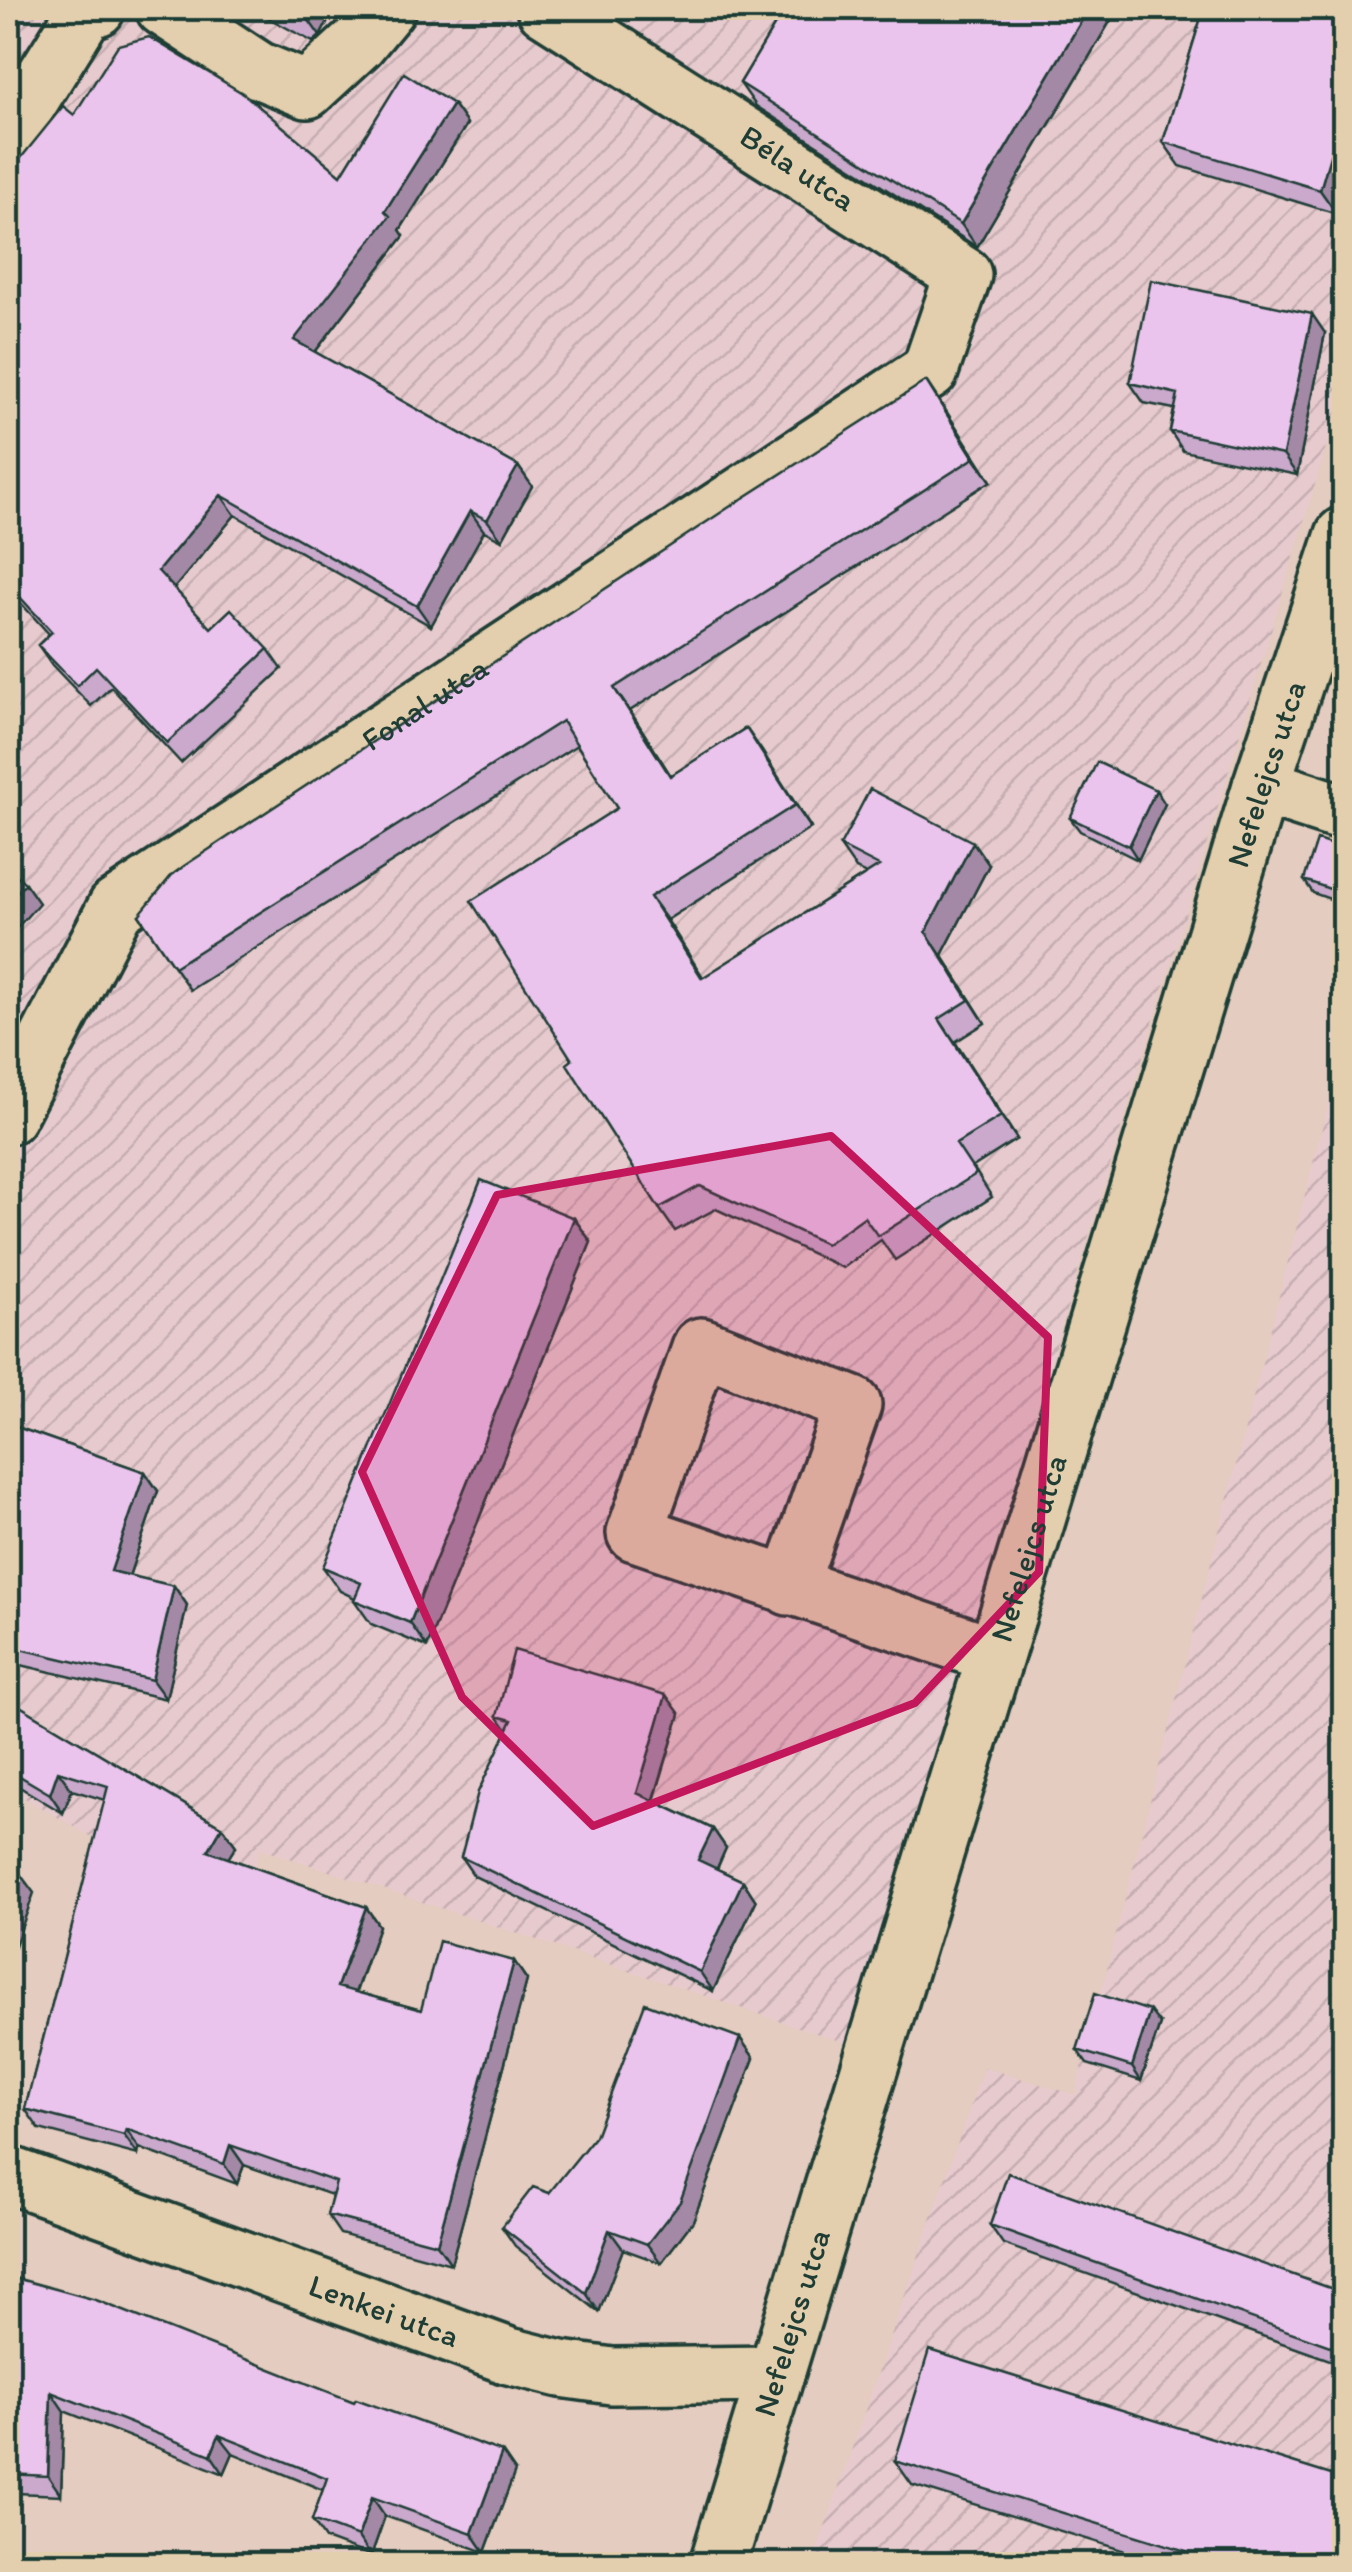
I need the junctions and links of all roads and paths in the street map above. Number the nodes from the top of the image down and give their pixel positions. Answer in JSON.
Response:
{"nodes":[{"id":1,"x":97,"y":8,"type":"edge"},
{"id":2,"x":164,"y":8,"type":"edge"},
{"id":3,"x":387,"y":8,"type":"edge"},
{"id":4,"x":546,"y":8,"type":"edge"},
{"id":5,"x":8,"y":136,"type":"edge"},
{"id":6,"x":930,"y":371,"type":"joint"},
{"id":7,"x":1344,"y":535,"type":"edge"},
{"id":8,"x":1261,"y":786,"type":"junction"},
{"id":9,"x":1344,"y":813,"type":"edge"},
{"id":10,"x":8,"y":1116,"type":"edge"},
{"id":11,"x":789,"y":1587,"type":"junction"},
{"id":12,"x":995,"y":1655,"type":"junction"},
{"id":13,"x":8,"y":2174,"type":"edge"},
{"id":14,"x":775,"y":2374,"type":"junction"},
{"id":15,"x":718,"y":2564,"type":"edge"}],
"edges":[{"from":1,"to":5,"type":"street"},
{"from":2,"to":3,"type":"street"},
{"from":4,"to":6,"type":"street","name":"Béla utca"},
{"from":6,"to":10,"type":"street","name":"Fonal utca"},
{"from":7,"to":8,"type":"street","name":"Nefelejcs utca"},
{"from":8,"to":9,"type":"street"},
{"from":8,"to":12,"type":"street","name":"Nefelejcs utca"},
{"from":11,"to":11,"type":"street"},
{"from":11,"to":12,"type":"street"},
{"from":12,"to":14,"type":"street","name":"Nefelejcs utca"},
{"from":13,"to":14,"type":"street","name":"Lenkei utca"},
{"from":14,"to":15,"type":"street","name":"Nefelejcs utca"}]}
